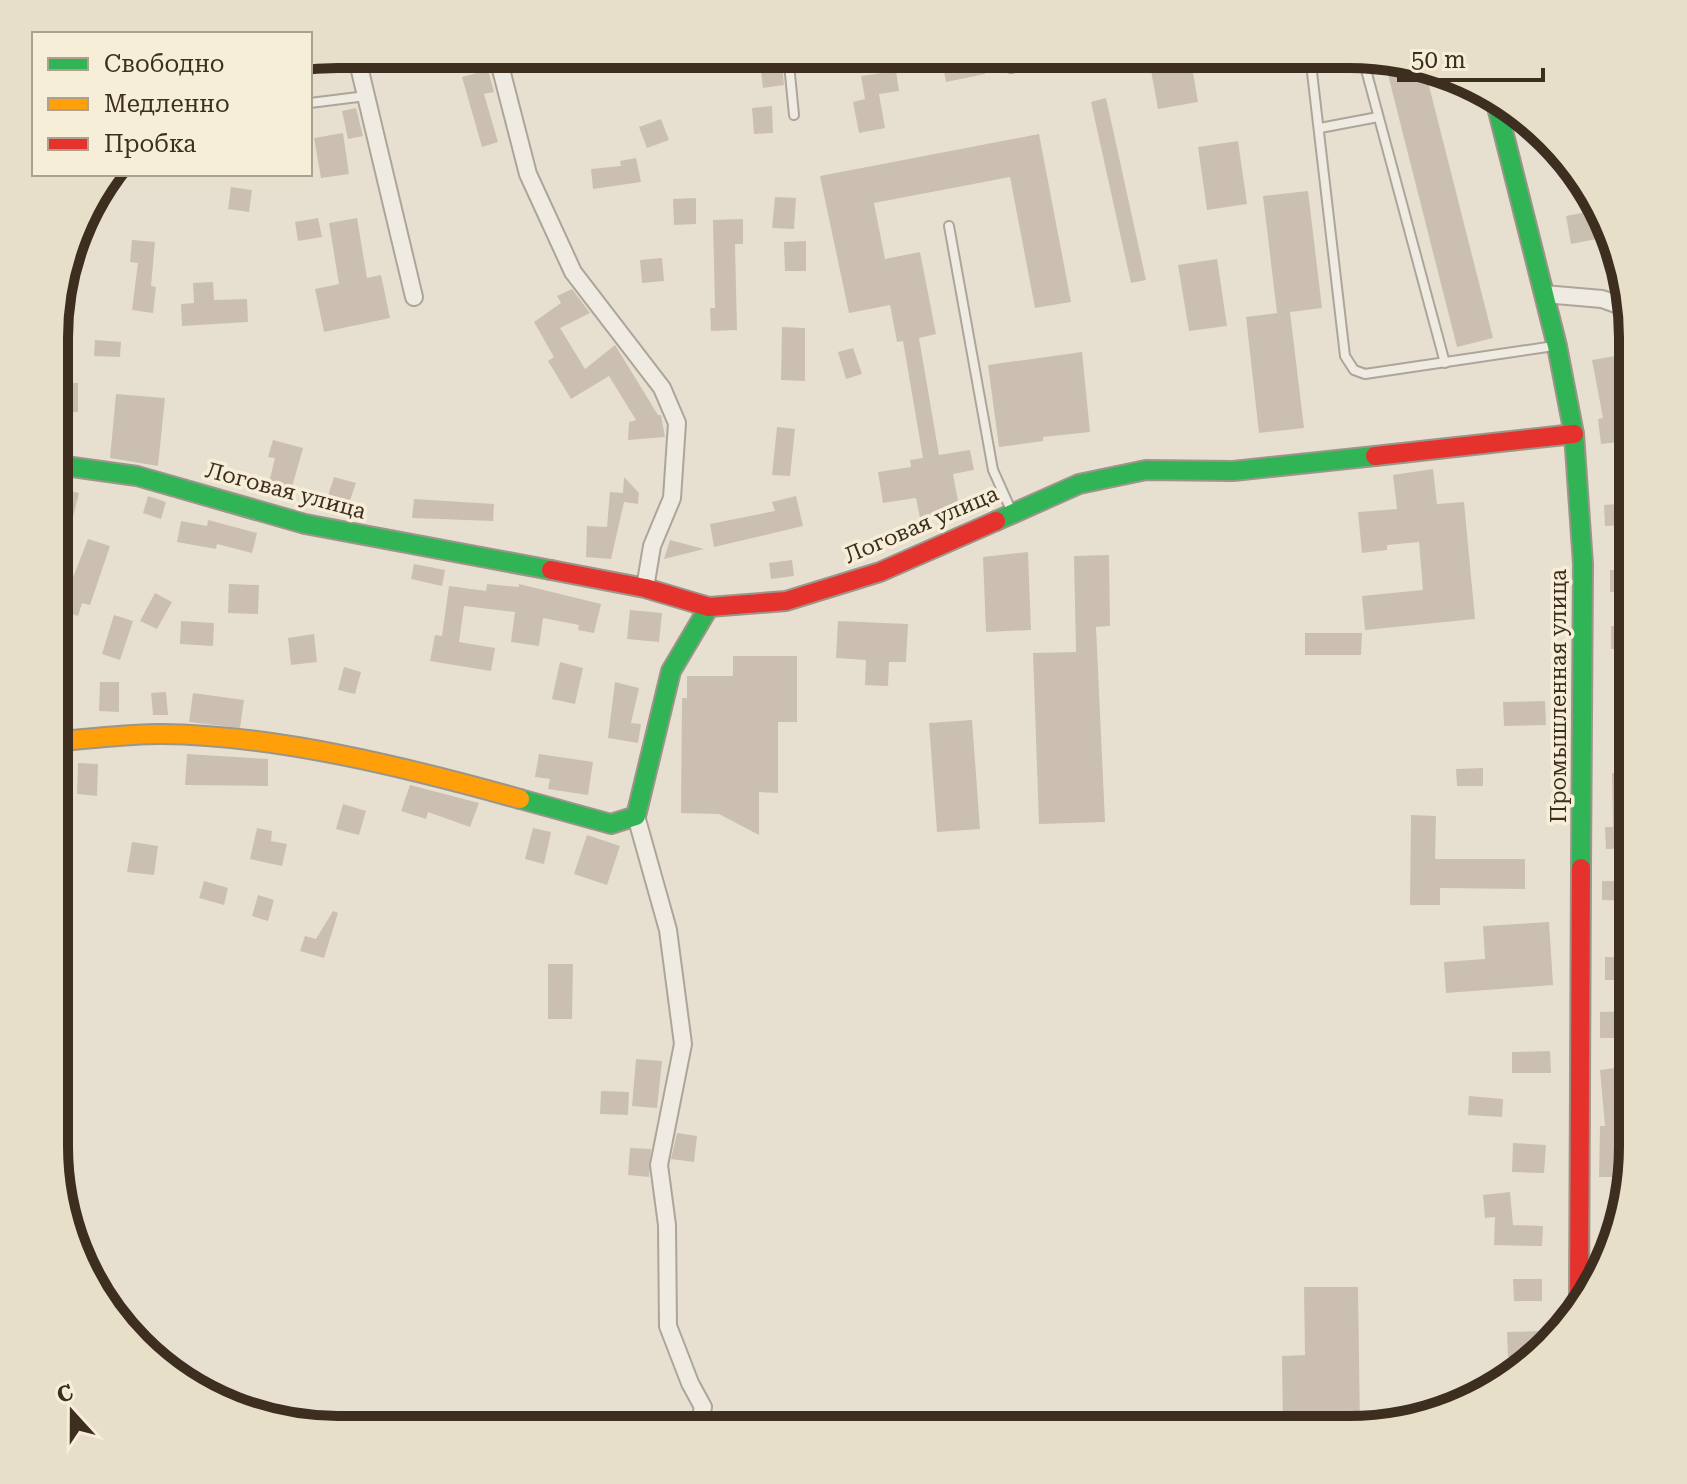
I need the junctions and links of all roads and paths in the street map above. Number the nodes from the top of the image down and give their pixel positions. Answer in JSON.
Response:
{"nodes":[{"id":1,"x":360,"y":69,"type":"edge"},
{"id":2,"x":501,"y":69,"type":"edge"},
{"id":3,"x":789,"y":69,"type":"edge"},
{"id":4,"x":1312,"y":69,"type":"edge"},
{"id":5,"x":1366,"y":69,"type":"edge"},
{"id":6,"x":366,"y":96,"type":"junction"},
{"id":7,"x":312,"y":103,"type":"edge"},
{"id":8,"x":1498,"y":113,"type":"edge"},
{"id":9,"x":794,"y":115,"type":"dead end"},
{"id":10,"x":1378,"y":117,"type":"junction"},
{"id":11,"x":1320,"y":128,"type":"junction"},
{"id":12,"x":949,"y":226,"type":"dead end"},
{"id":13,"x":1544,"y":294,"type":"junction"},
{"id":14,"x":414,"y":297,"type":"dead end"},
{"id":15,"x":1617,"y":304,"type":"edge"},
{"id":16,"x":1557,"y":346,"type":"junction"},
{"id":17,"x":1445,"y":363,"type":"junction"},
{"id":18,"x":1574,"y":434,"type":"junction"},
{"id":19,"x":68,"y":466,"type":"edge"},
{"id":20,"x":1011,"y":511,"type":"junction"},
{"id":21,"x":645,"y":588,"type":"junction"},
{"id":22,"x":709,"y":607,"type":"junction"},
{"id":23,"x":68,"y":740,"type":"edge"},
{"id":24,"x":636,"y":816,"type":"junction"},
{"id":25,"x":1579,"y":1287,"type":"edge"},
{"id":26,"x":701,"y":1416,"type":"edge"}],
"edges":[{"from":1,"to":6,"type":"street"},
{"from":2,"to":21,"type":"street"},
{"from":3,"to":9,"type":"lane"},
{"from":4,"to":11,"type":"lane"},
{"from":5,"to":10,"type":"lane"},
{"from":6,"to":7,"type":"lane"},
{"from":6,"to":14,"type":"street"},
{"from":8,"to":13,"type":"street","name":"Промышленная улица"},
{"from":10,"to":11,"type":"lane"},
{"from":10,"to":17,"type":"lane"},
{"from":11,"to":17,"type":"lane"},
{"from":12,"to":20,"type":"lane"},
{"from":13,"to":15,"type":"street"},
{"from":13,"to":16,"type":"street","name":"Промышленная улица"},
{"from":16,"to":17,"type":"lane"},
{"from":16,"to":18,"type":"street","name":"Промышленная улица"},
{"from":18,"to":20,"type":"street","name":"Логовая улица"},
{"from":18,"to":25,"type":"street","name":"Промышленная улица"},
{"from":19,"to":21,"type":"street","name":"Логовая улица"},
{"from":20,"to":22,"type":"street","name":"Логовая улица"},
{"from":21,"to":22,"type":"street","name":"Логовая улица"},
{"from":22,"to":24,"type":"street"},
{"from":23,"to":24,"type":"street"},
{"from":24,"to":26,"type":"street"}]}
